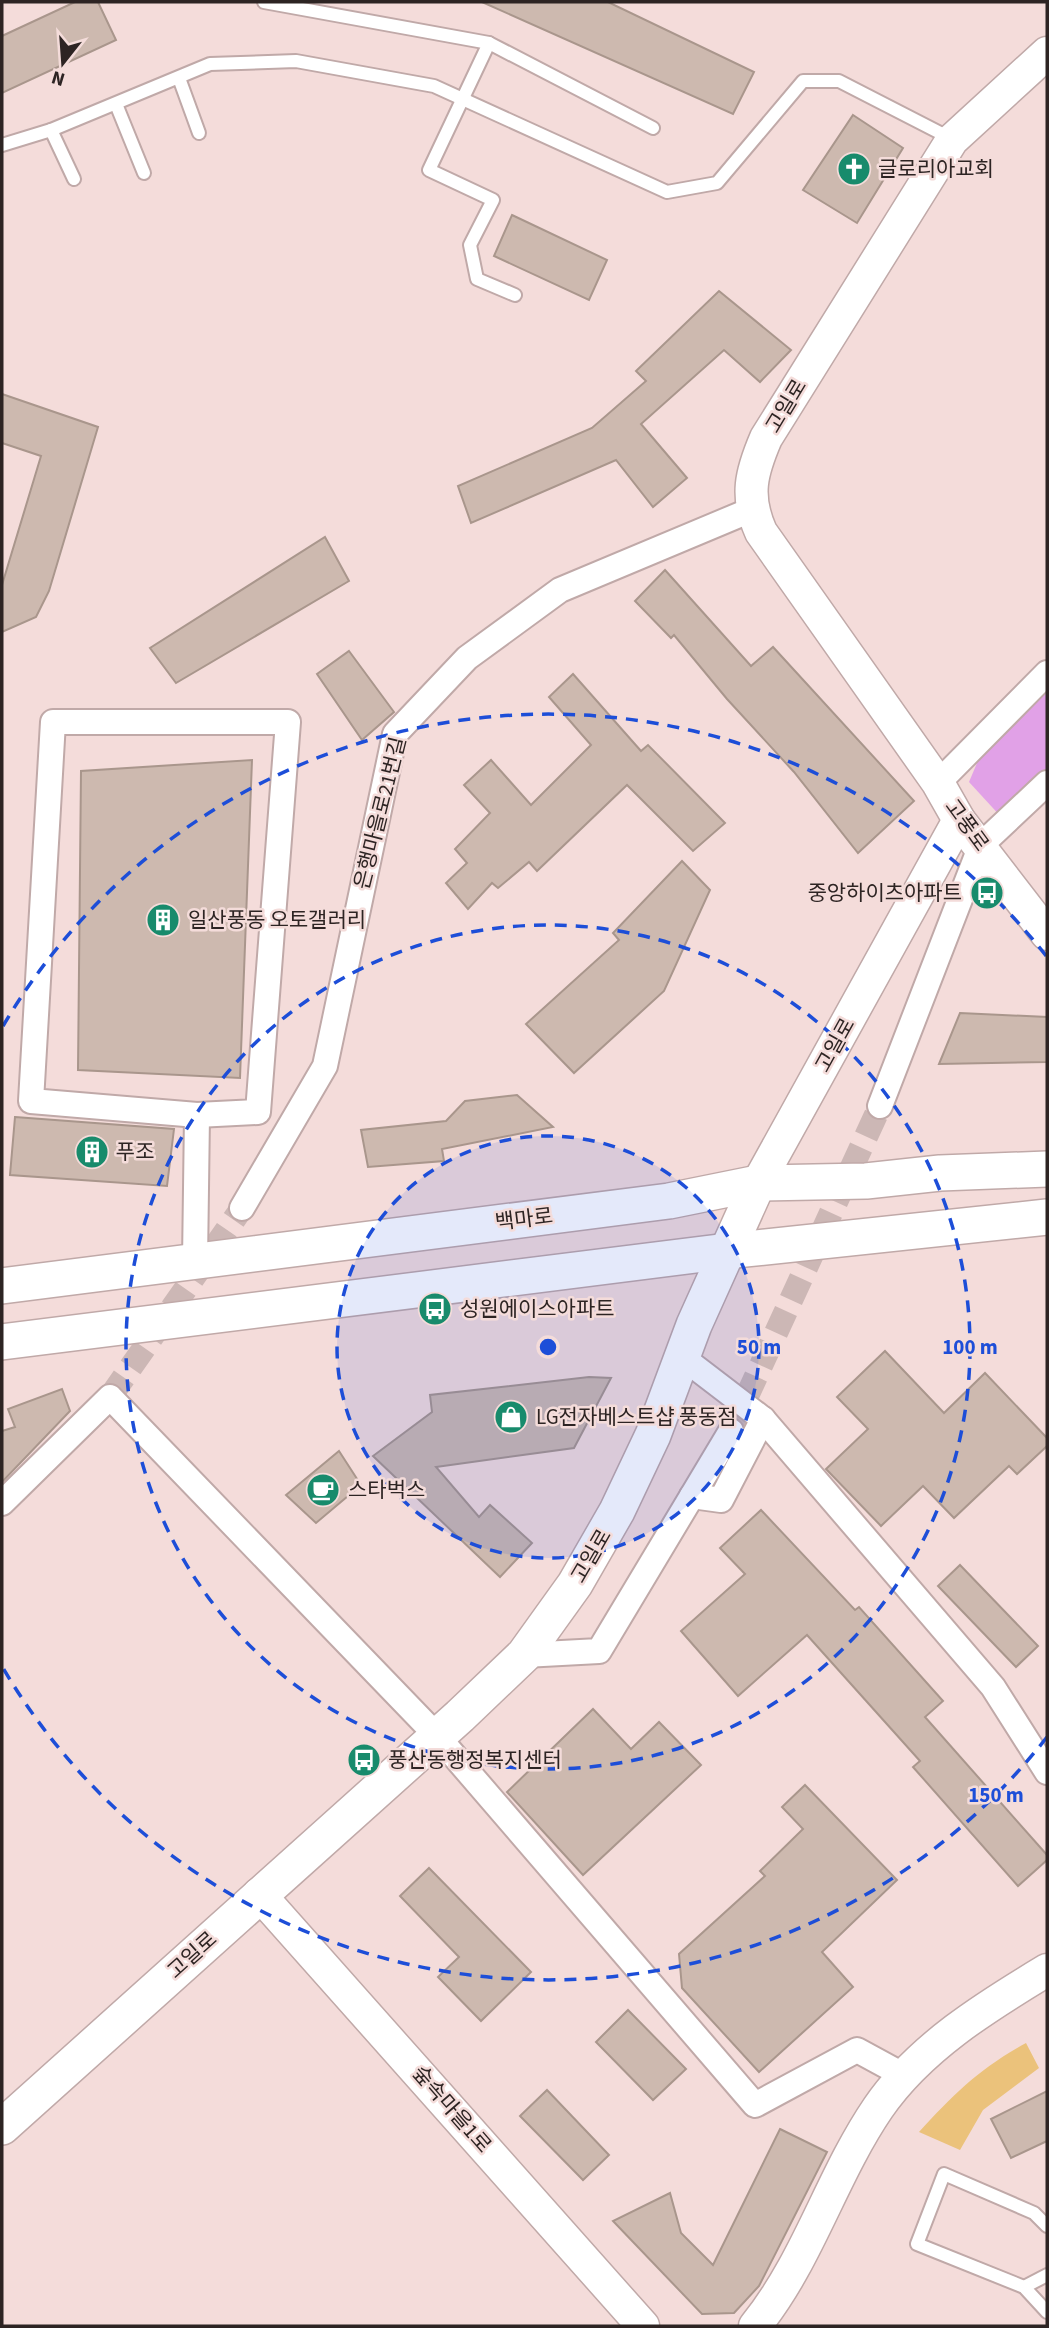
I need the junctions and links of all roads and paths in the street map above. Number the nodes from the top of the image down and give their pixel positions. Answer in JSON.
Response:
{"nodes":[{"id":1,"x":264,"y":2,"type":"edge"},
{"id":2,"x":489,"y":43,"type":"junction"},
{"id":3,"x":1047,"y":53,"type":"edge"},
{"id":4,"x":179,"y":78,"type":"junction"},
{"id":5,"x":460,"y":98,"type":"junction"},
{"id":6,"x":116,"y":104,"type":"junction"},
{"id":7,"x":653,"y":128,"type":"dead end"},
{"id":8,"x":51,"y":130,"type":"junction"},
{"id":9,"x":199,"y":133,"type":"dead end"},
{"id":10,"x":952,"y":140,"type":"junction"},
{"id":11,"x":2,"y":145,"type":"edge"},
{"id":12,"x":144,"y":173,"type":"dead end"},
{"id":13,"x":74,"y":179,"type":"dead end"},
{"id":14,"x":515,"y":295,"type":"dead end"},
{"id":15,"x":751,"y":510,"type":"junction"},
{"id":16,"x":1047,"y":673,"type":"edge"},
{"id":17,"x":938,"y":783,"type":"junction"},
{"id":18,"x":1047,"y":783,"type":"edge"},
{"id":19,"x":959,"y":820,"type":"junction"},
{"id":20,"x":981,"y":845,"type":"junction"},
{"id":21,"x":1047,"y":934,"type":"edge"},
{"id":22,"x":880,"y":1106,"type":"tunnel mouth"},
{"id":23,"x":197,"y":1115,"type":"junction"},
{"id":24,"x":1047,"y":1169,"type":"edge"},
{"id":25,"x":758,"y":1183,"type":"junction"},
{"id":26,"x":242,"y":1208,"type":"tunnel mouth"},
{"id":27,"x":1031,"y":1219,"type":"edge"},
{"id":28,"x":1047,"y":1237,"type":"edge"},
{"id":29,"x":727,"y":1251,"type":"junction"},
{"id":30,"x":195,"y":1261,"type":"junction"},
{"id":31,"x":2,"y":1286,"type":"edge"},
{"id":32,"x":2,"y":1342,"type":"edge"},
{"id":33,"x":682,"y":1357,"type":"junction"},
{"id":34,"x":764,"y":1419,"type":"junction"},
{"id":35,"x":731,"y":1431,"type":"tunnel mouth"},
{"id":36,"x":692,"y":1496,"type":"junction"},
{"id":37,"x":2,"y":1503,"type":"edge"},
{"id":38,"x":524,"y":1656,"type":"junction"},
{"id":39,"x":438,"y":1737,"type":"junction"},
{"id":40,"x":1047,"y":1772,"type":"edge"},
{"id":41,"x":259,"y":1894,"type":"junction"},
{"id":42,"x":1047,"y":1970,"type":"edge"},
{"id":43,"x":903,"y":2076,"type":"junction"},
{"id":44,"x":2,"y":2127,"type":"edge"},
{"id":45,"x":1047,"y":2226,"type":"edge"},
{"id":46,"x":1047,"y":2275,"type":"edge"},
{"id":47,"x":1024,"y":2287,"type":"junction"},
{"id":48,"x":1047,"y":2312,"type":"edge"},
{"id":49,"x":643,"y":2326,"type":"edge"},
{"id":50,"x":755,"y":2326,"type":"edge"}],
"edges":[{"from":1,"to":2,"type":"lane"},
{"from":2,"to":5,"type":"lane"},
{"from":2,"to":7,"type":"lane"},
{"from":3,"to":10,"type":"street","name":"고일로"},
{"from":4,"to":5,"type":"lane"},
{"from":4,"to":6,"type":"lane"},
{"from":4,"to":9,"type":"lane"},
{"from":5,"to":10,"type":"lane"},
{"from":5,"to":14,"type":"lane"},
{"from":6,"to":8,"type":"lane"},
{"from":6,"to":12,"type":"lane"},
{"from":8,"to":11,"type":"lane"},
{"from":8,"to":13,"type":"lane"},
{"from":10,"to":15,"type":"street","name":"고일로"},
{"from":15,"to":17,"type":"street"},
{"from":15,"to":26,"type":"street","name":"은행마을로21번길"},
{"from":16,"to":17,"type":"street"},
{"from":17,"to":19,"type":"street","name":"고풍로"},
{"from":18,"to":20,"type":"street"},
{"from":19,"to":20,"type":"street","name":"고풍로"},
{"from":19,"to":25,"type":"street","name":"고일로"},
{"from":20,"to":21,"type":"street","name":"고풍로"},
{"from":20,"to":22,"type":"street"},
{"from":23,"to":23,"type":"street"},
{"from":23,"to":30,"type":"street"},
{"from":24,"to":25,"type":"main road","name":"백마로"},
{"from":25,"to":29,"type":"main road","name":"고일로"},
{"from":25,"to":30,"type":"main road","name":"백마로"},
{"from":27,"to":28,"type":"street"},
{"from":27,"to":29,"type":"main road"},
{"from":29,"to":32,"type":"main road"},
{"from":29,"to":33,"type":"main road","name":"고일로"},
{"from":30,"to":31,"type":"main road","name":"백마로"},
{"from":33,"to":34,"type":"street"},
{"from":33,"to":38,"type":"main road","name":"고일로"},
{"from":34,"to":36,"type":"street"},
{"from":34,"to":40,"type":"street"},
{"from":35,"to":36,"type":"street"},
{"from":36,"to":38,"type":"street"},
{"from":37,"to":39,"type":"street"},
{"from":38,"to":39,"type":"main road","name":"고일로"},
{"from":39,"to":41,"type":"main road","name":"고일로"},
{"from":39,"to":43,"type":"street"},
{"from":41,"to":44,"type":"main road","name":"고일로"},
{"from":41,"to":49,"type":"street","name":"숲속마을1로"},
{"from":42,"to":43,"type":"street"},
{"from":43,"to":50,"type":"street"},
{"from":45,"to":47,"type":"lane"},
{"from":46,"to":47,"type":"lane"},
{"from":47,"to":48,"type":"lane"}]}
